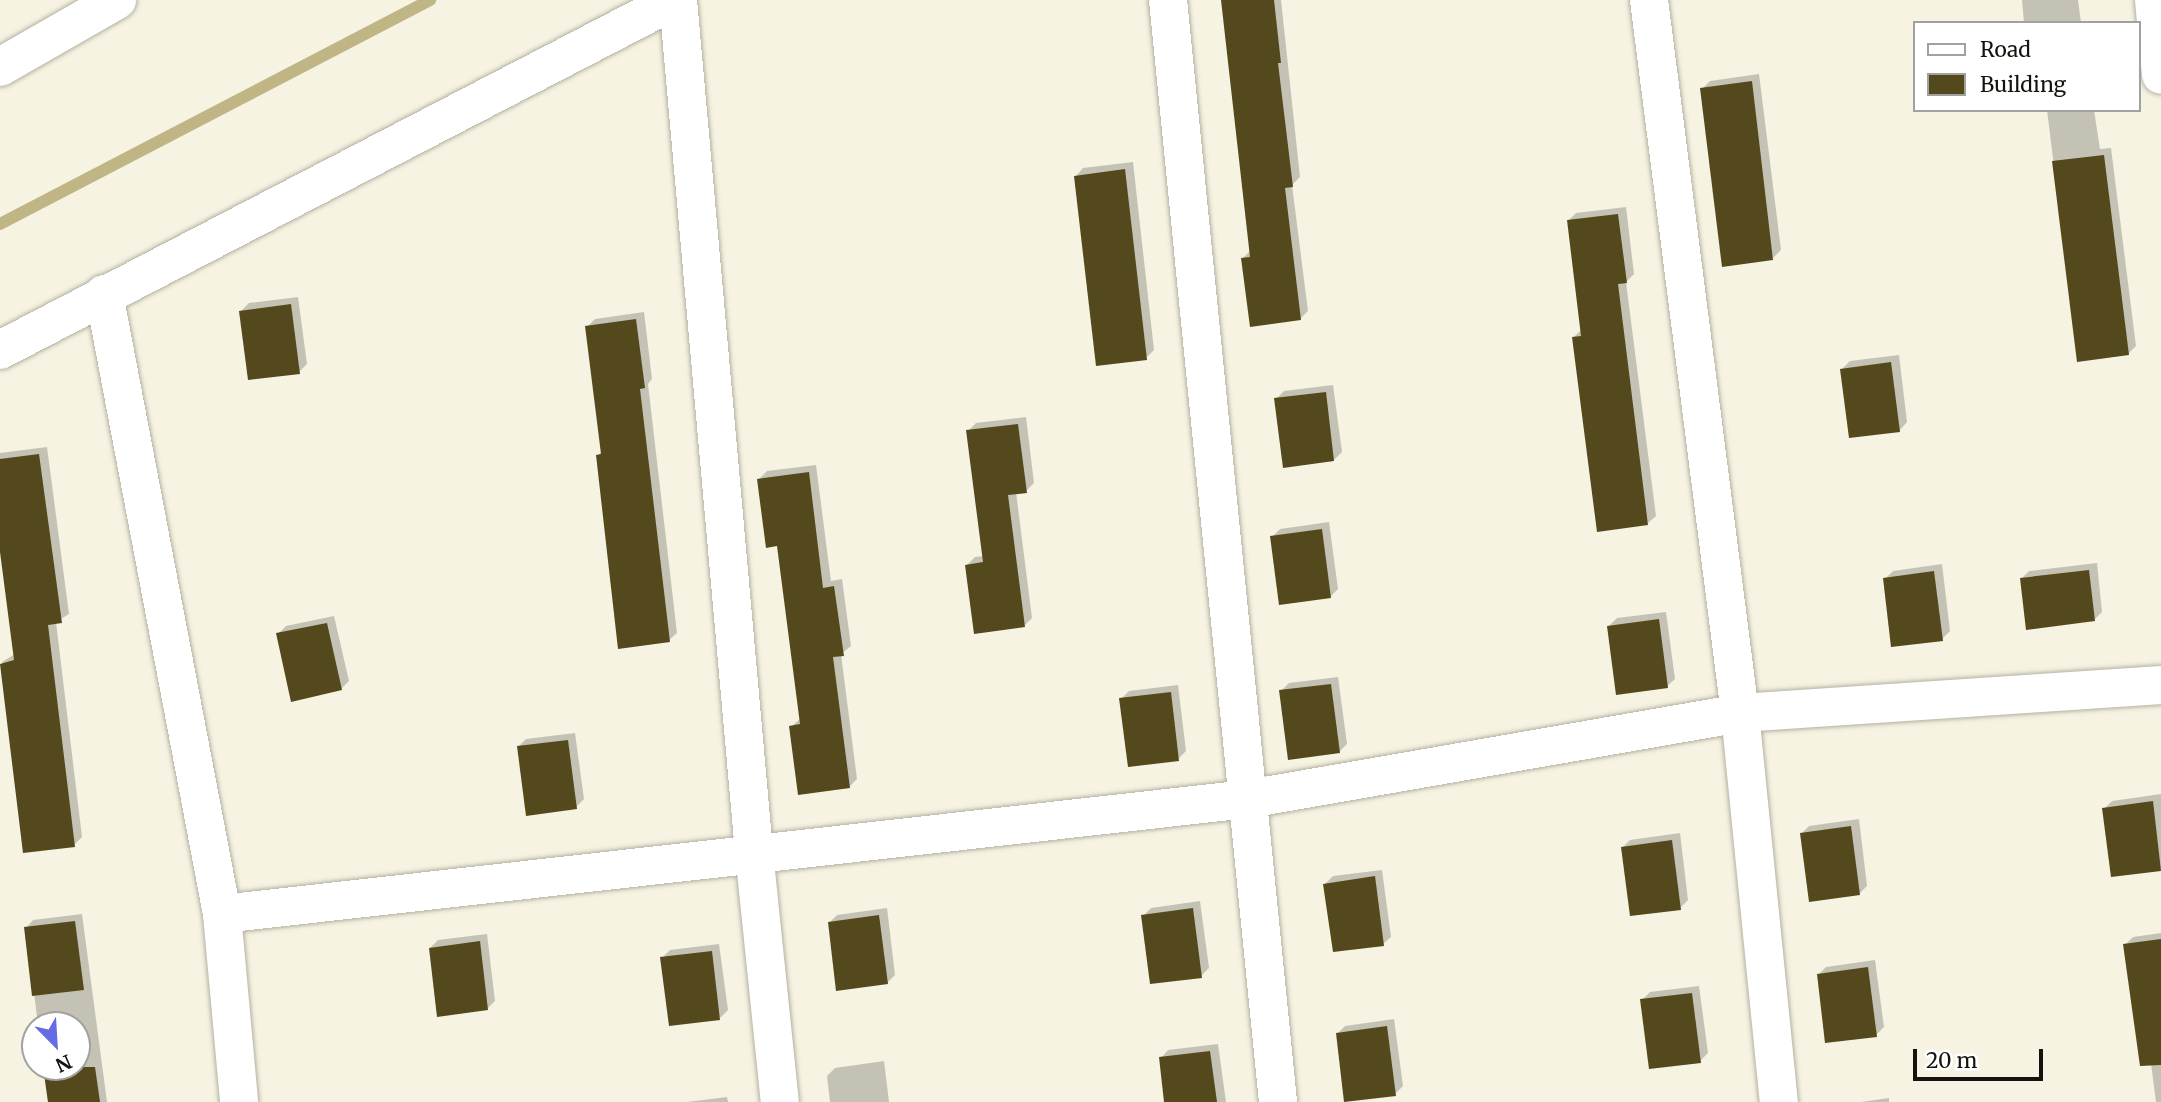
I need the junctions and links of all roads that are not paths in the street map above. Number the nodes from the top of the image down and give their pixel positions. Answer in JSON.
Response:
{"nodes":[{"id":1,"x":117,"y":0,"type":"edge"},
{"id":2,"x":677,"y":0,"type":"edge"},
{"id":3,"x":1168,"y":0,"type":"edge"},
{"id":4,"x":1648,"y":0,"type":"edge"},
{"id":5,"x":2154,"y":0,"type":"edge"},
{"id":6,"x":0,"y":67,"type":"edge"},
{"id":7,"x":2161,"y":75,"type":"edge"},
{"id":8,"x":104,"y":294,"type":"junction"},
{"id":9,"x":0,"y":350,"type":"edge"},
{"id":10,"x":2161,"y":685,"type":"edge"},
{"id":11,"x":1740,"y":713,"type":"junction"},
{"id":12,"x":1248,"y":799,"type":"junction"},
{"id":13,"x":754,"y":852,"type":"junction"},
{"id":14,"x":222,"y":914,"type":"junction"},
{"id":15,"x":239,"y":1102,"type":"edge"},
{"id":16,"x":780,"y":1102,"type":"edge"},
{"id":17,"x":1278,"y":1102,"type":"edge"},
{"id":18,"x":1779,"y":1102,"type":"edge"}],
"edges":[{"from":1,"to":6,"type":"street"},
{"from":2,"to":8,"type":"street"},
{"from":2,"to":13,"type":"street"},
{"from":3,"to":12,"type":"street"},
{"from":4,"to":11,"type":"street"},
{"from":5,"to":7,"type":"street"},
{"from":8,"to":9,"type":"street"},
{"from":8,"to":14,"type":"street"},
{"from":10,"to":11,"type":"street"},
{"from":11,"to":12,"type":"street"},
{"from":11,"to":18,"type":"street"},
{"from":12,"to":13,"type":"street"},
{"from":12,"to":17,"type":"street"},
{"from":13,"to":14,"type":"street"},
{"from":13,"to":16,"type":"street"},
{"from":14,"to":15,"type":"street"}]}
